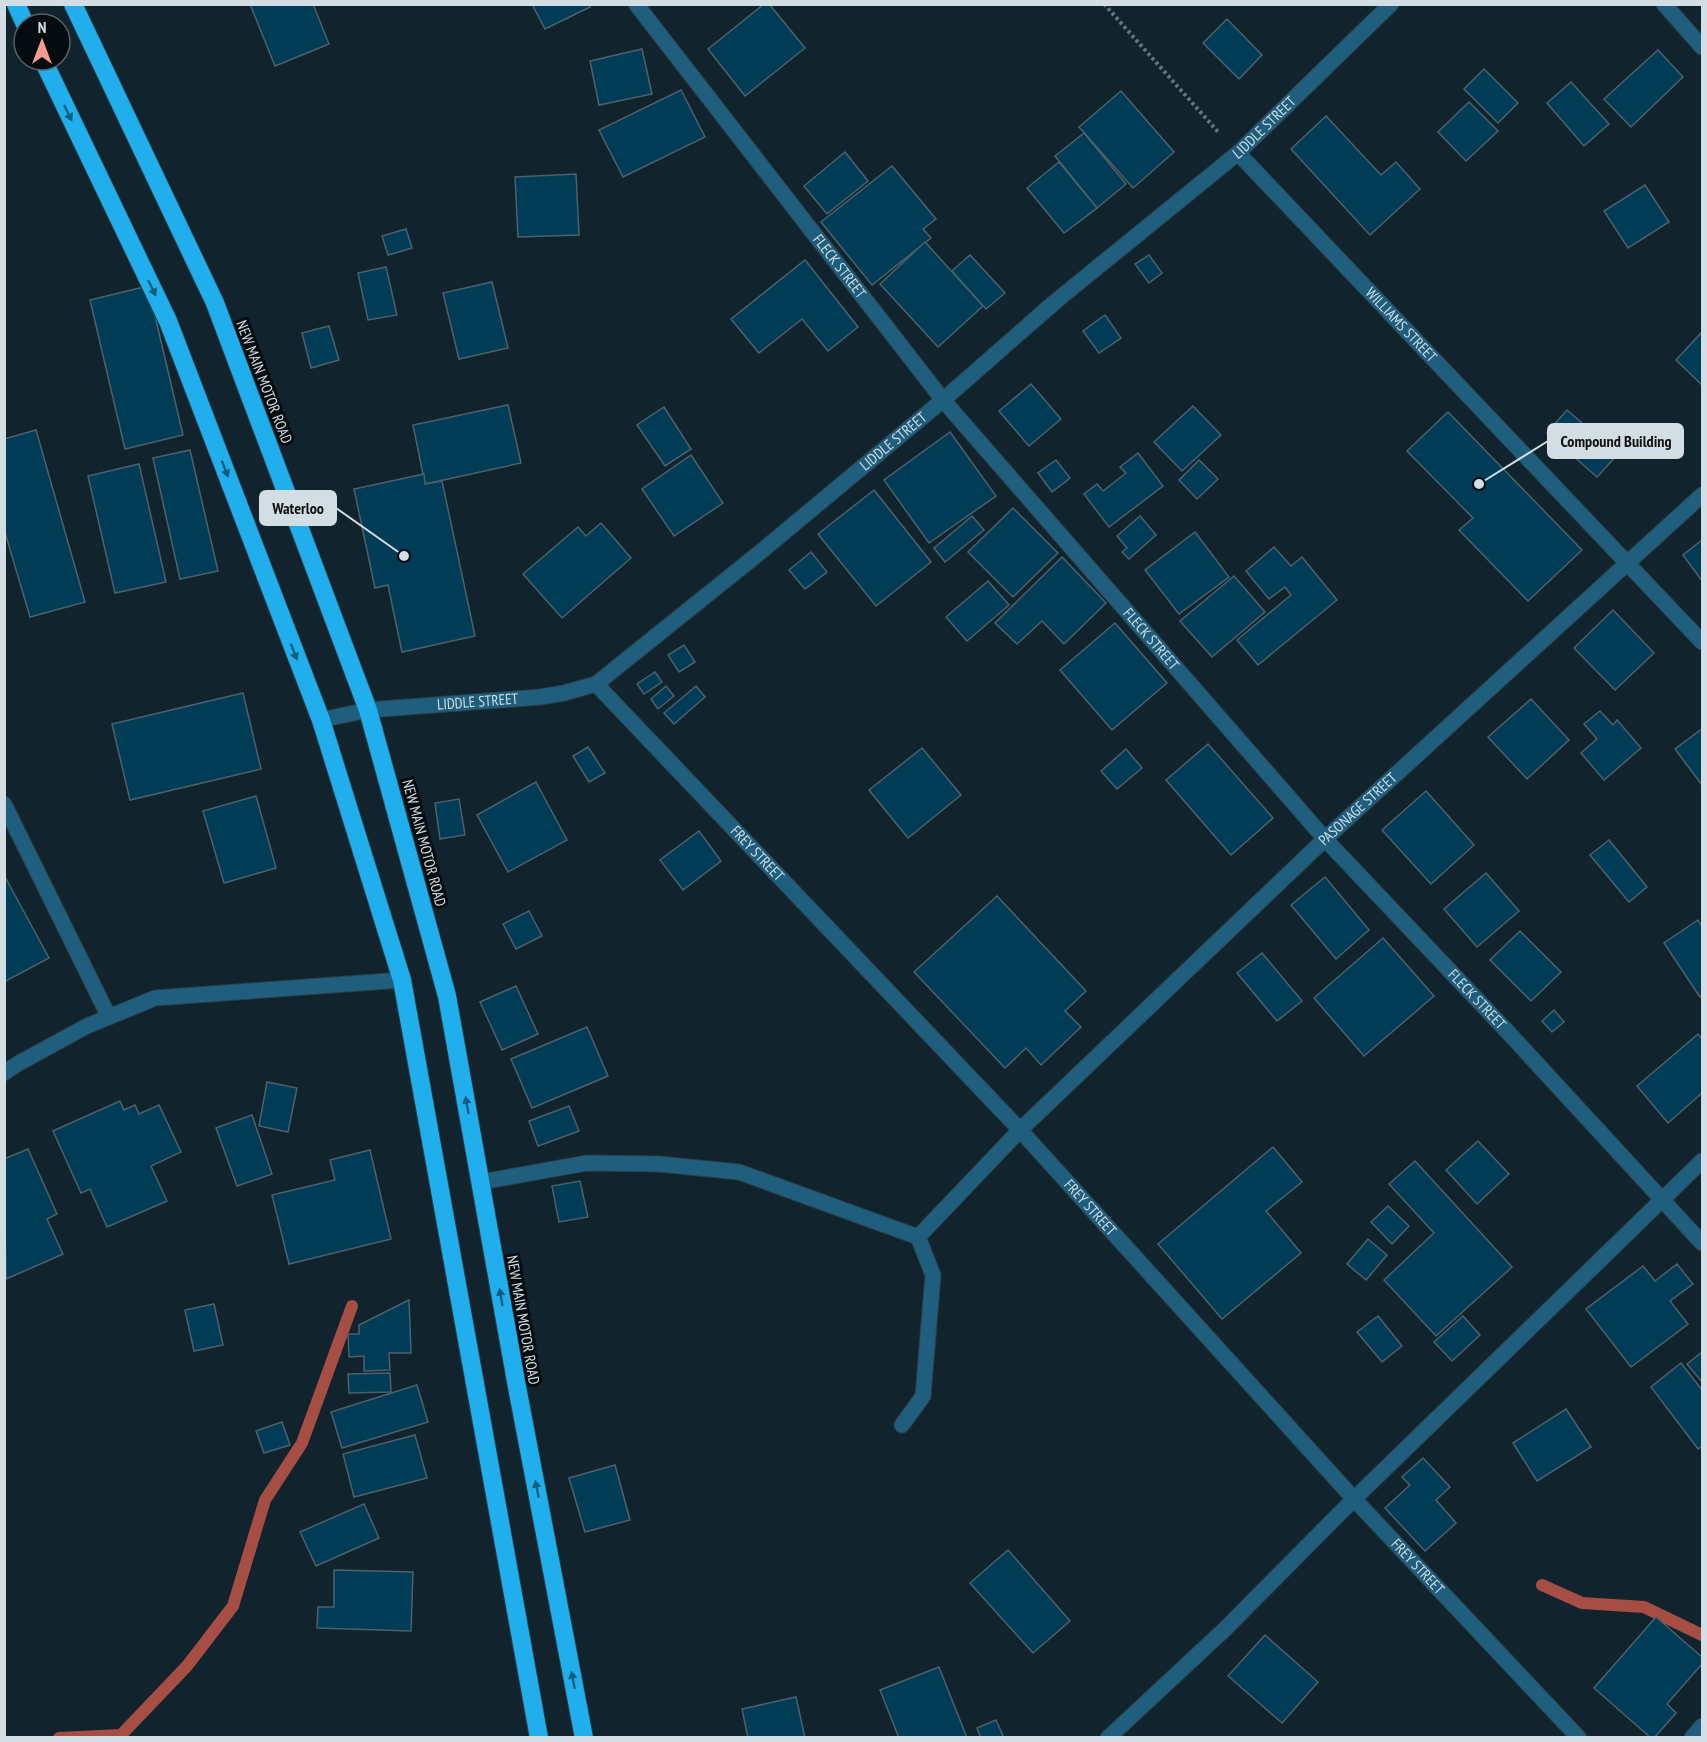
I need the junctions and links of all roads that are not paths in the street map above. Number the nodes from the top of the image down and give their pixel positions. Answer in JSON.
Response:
{"nodes":[{"id":1,"x":73,"y":4,"type":"edge"},
{"id":2,"x":636,"y":4,"type":"edge"},
{"id":3,"x":1391,"y":4,"type":"edge"},
{"id":4,"x":1664,"y":4,"type":"edge"},
{"id":5,"x":1702,"y":47,"type":"edge"},
{"id":6,"x":49,"y":72,"type":"edge"},
{"id":7,"x":1238,"y":153,"type":"junction"},
{"id":8,"x":943,"y":400,"type":"junction"},
{"id":9,"x":1702,"y":495,"type":"edge"},
{"id":10,"x":1628,"y":563,"type":"junction"},
{"id":11,"x":1702,"y":642,"type":"edge"},
{"id":12,"x":596,"y":684,"type":"junction"},
{"id":13,"x":368,"y":710,"type":"junction"},
{"id":14,"x":321,"y":720,"type":"junction"},
{"id":15,"x":4,"y":804,"type":"edge"},
{"id":16,"x":1324,"y":839,"type":"junction"},
{"id":17,"x":402,"y":980,"type":"junction"},
{"id":18,"x":109,"y":1017,"type":"junction"},
{"id":19,"x":4,"y":1073,"type":"edge"},
{"id":20,"x":1020,"y":1130,"type":"junction"},
{"id":21,"x":1702,"y":1161,"type":"edge"},
{"id":22,"x":481,"y":1182,"type":"junction"},
{"id":23,"x":1662,"y":1200,"type":"junction"},
{"id":24,"x":918,"y":1237,"type":"junction"},
{"id":25,"x":1702,"y":1243,"type":"edge"},
{"id":26,"x":902,"y":1425,"type":"dead end"},
{"id":27,"x":1354,"y":1499,"type":"junction"},
{"id":28,"x":1702,"y":1726,"type":"edge"},
{"id":29,"x":539,"y":1737,"type":"edge"},
{"id":30,"x":584,"y":1737,"type":"edge"},
{"id":31,"x":1108,"y":1737,"type":"edge"},
{"id":32,"x":1580,"y":1737,"type":"edge"},
{"id":33,"x":1692,"y":1737,"type":"edge"}],
"edges":[{"from":1,"to":13,"type":"highway","name":"NEW MAIN MOTOR ROAD"},
{"from":2,"to":8,"type":"street","name":"FLECK STREET"},
{"from":3,"to":7,"type":"street","name":"LIDDLE STREET"},
{"from":4,"to":5,"type":"street"},
{"from":6,"to":14,"type":"highway","one_way":true},
{"from":7,"to":8,"type":"street","name":"LIDDLE STREET"},
{"from":7,"to":10,"type":"street","name":"WILLIAMS STREET"},
{"from":8,"to":12,"type":"street","name":"LIDDLE STREET"},
{"from":8,"to":16,"type":"street","name":"FLECK STREET"},
{"from":9,"to":10,"type":"street","name":"PASONAGE STREET"},
{"from":10,"to":11,"type":"street","name":"WILLIAMS STREET"},
{"from":10,"to":16,"type":"street","name":"PASONAGE STREET"},
{"from":12,"to":13,"type":"street","name":"LIDDLE STREET"},
{"from":12,"to":20,"type":"street","name":"FREY STREET"},
{"from":13,"to":14,"type":"street","name":"LIDDLE STREET"},
{"from":22,"to":13,"type":"highway","name":"NEW MAIN MOTOR ROAD","one_way":true},
{"from":14,"to":17,"type":"highway"},
{"from":15,"to":18,"type":"street"},
{"from":16,"to":20,"type":"street","name":"PASONAGE STREET"},
{"from":16,"to":23,"type":"street","name":"FLECK STREET"},
{"from":17,"to":18,"type":"street"},
{"from":17,"to":29,"type":"highway"},
{"from":18,"to":19,"type":"street"},
{"from":20,"to":24,"type":"street","name":"PASONAGE STREET"},
{"from":20,"to":27,"type":"street","name":"FREY STREET"},
{"from":21,"to":23,"type":"street"},
{"from":22,"to":24,"type":"street"},
{"from":30,"to":22,"type":"highway","name":"NEW MAIN MOTOR ROAD","one_way":true},
{"from":23,"to":25,"type":"street","name":"FLECK STREET"},
{"from":23,"to":27,"type":"street"},
{"from":24,"to":26,"type":"street"},
{"from":27,"to":31,"type":"street"},
{"from":27,"to":32,"type":"street","name":"FREY STREET"},
{"from":28,"to":33,"type":"street"}]}
